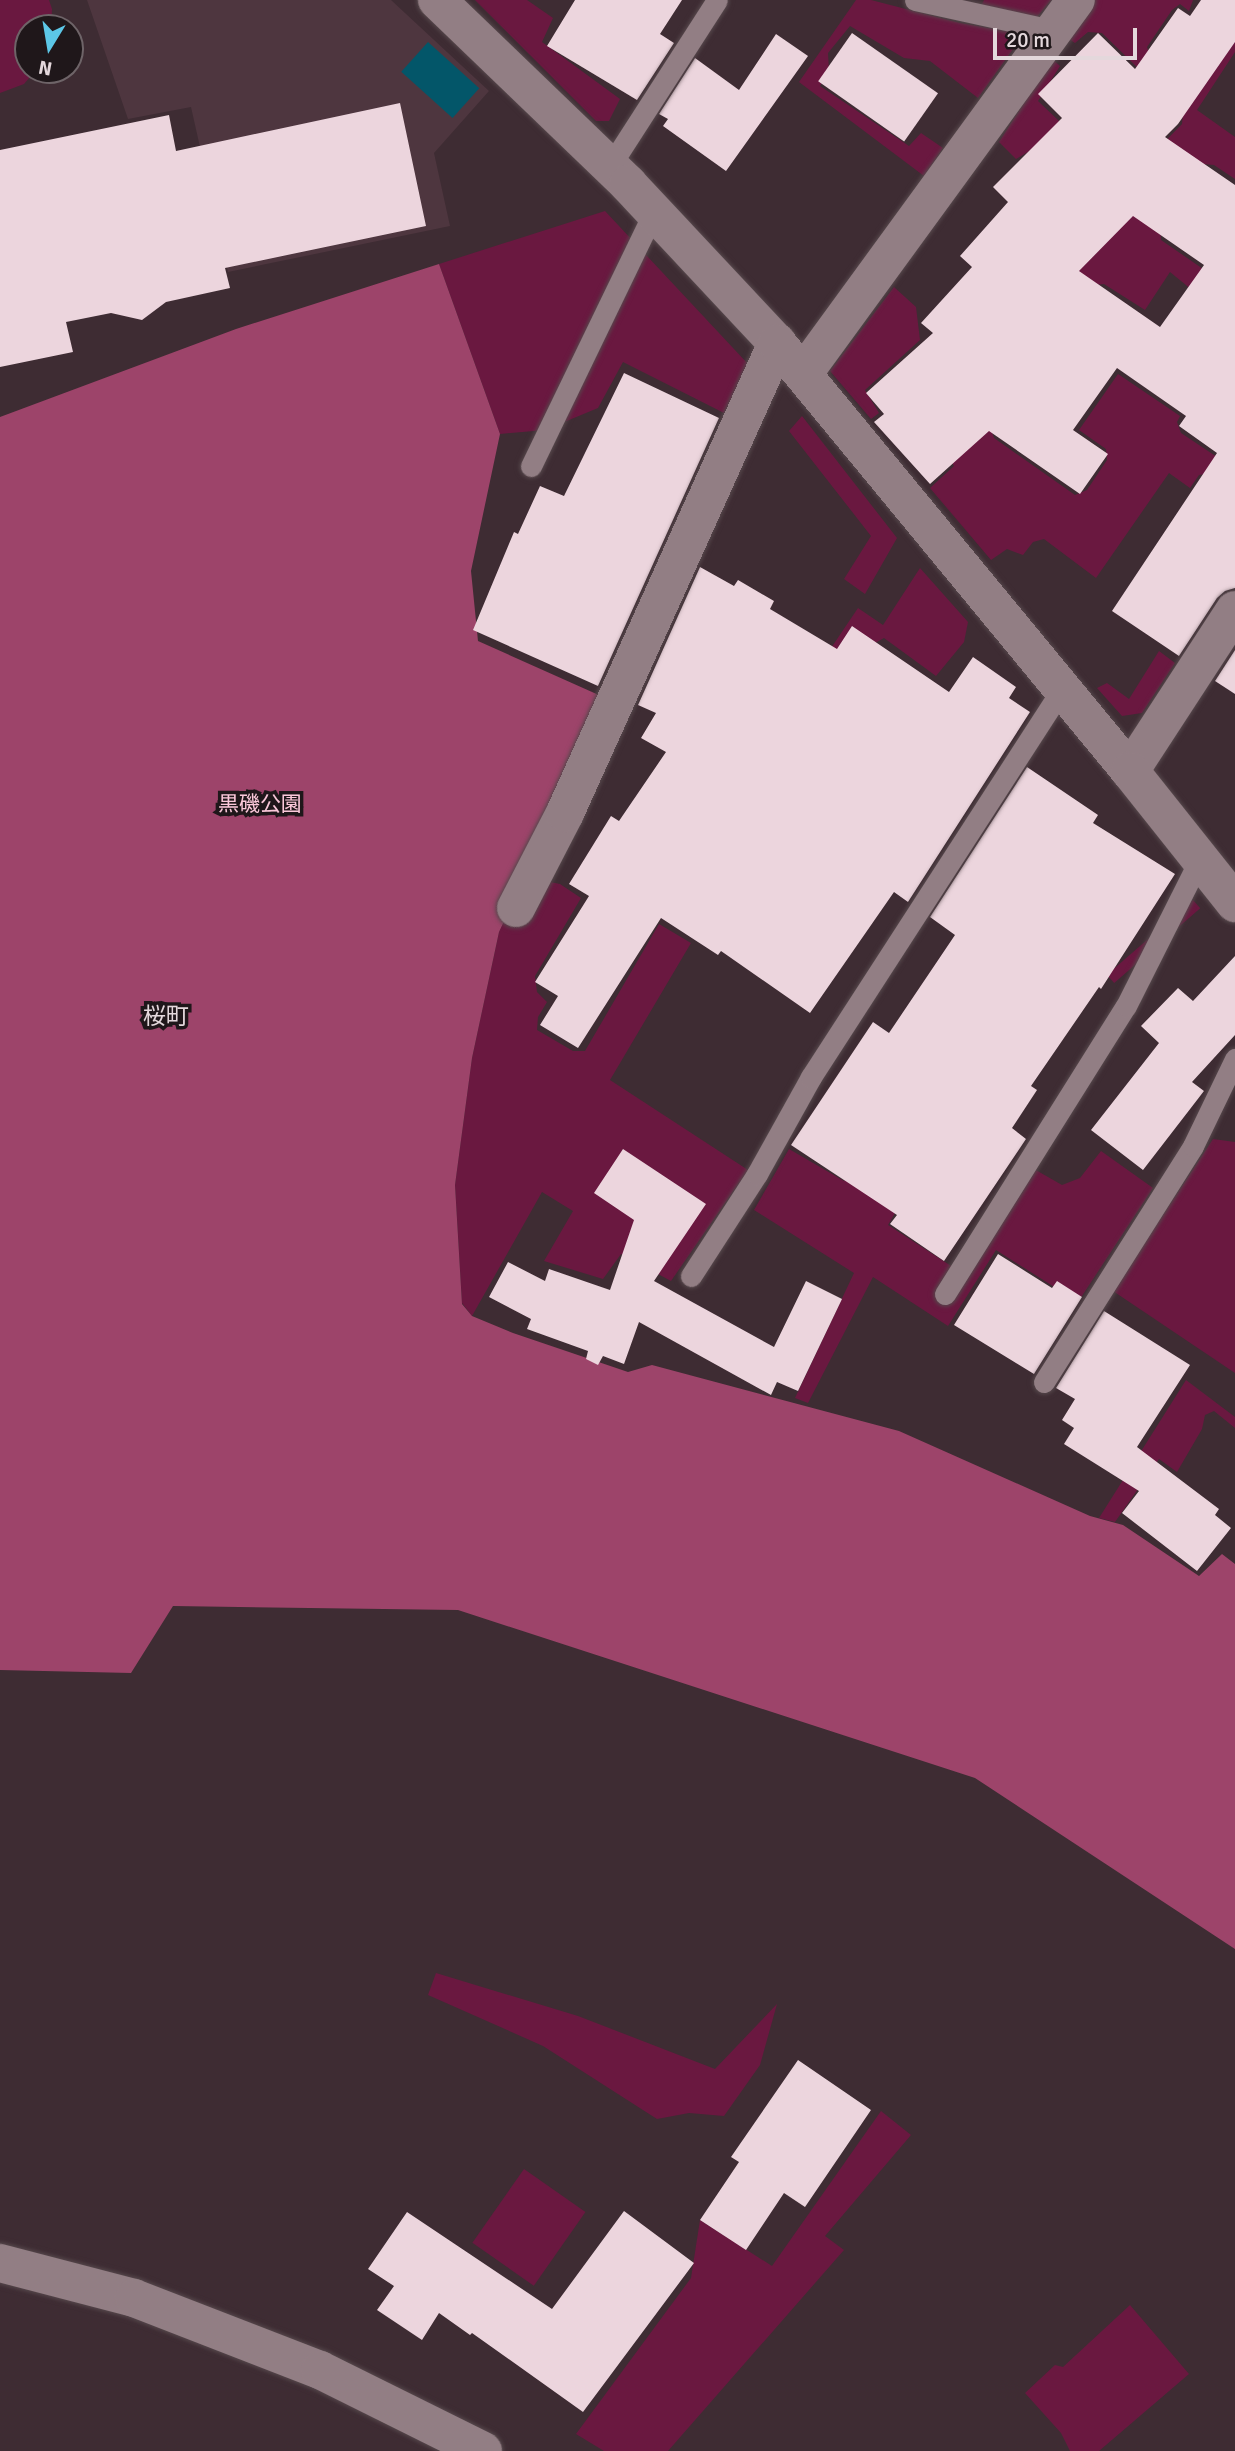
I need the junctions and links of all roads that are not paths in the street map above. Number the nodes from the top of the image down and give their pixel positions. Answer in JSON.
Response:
{"nodes":[{"id":1,"x":437,"y":0,"type":"edge"},
{"id":2,"x":717,"y":0,"type":"edge"},
{"id":3,"x":915,"y":0,"type":"edge"},
{"id":4,"x":1076,"y":0,"type":"edge"},
{"id":5,"x":1052,"y":30,"type":"junction"},
{"id":6,"x":610,"y":166,"type":"junction"},
{"id":7,"x":654,"y":211,"type":"junction"},
{"id":8,"x":776,"y":343,"type":"junction"},
{"id":9,"x":803,"y":374,"type":"junction"},
{"id":10,"x":531,"y":466,"type":"dead end"},
{"id":11,"x":1235,"y":610,"type":"edge"},
{"id":12,"x":1060,"y":690,"type":"junction"},
{"id":13,"x":1130,"y":771,"type":"junction"},
{"id":14,"x":1200,"y":859,"type":"junction"},
{"id":15,"x":1235,"y":903,"type":"edge"},
{"id":16,"x":516,"y":908,"type":"dead end"},
{"id":17,"x":1235,"y":1059,"type":"edge"},
{"id":18,"x":691,"y":1276,"type":"dead end"},
{"id":19,"x":944,"y":1294,"type":"dead end"},
{"id":20,"x":1044,"y":1382,"type":"dead end"},
{"id":21,"x":0,"y":2263,"type":"edge"},
{"id":22,"x":483,"y":2451,"type":"edge"}],
"edges":[{"from":1,"to":6,"type":"street"},
{"from":2,"to":6,"type":"lane"},
{"from":3,"to":5,"type":"lane"},
{"from":4,"to":5,"type":"street"},
{"from":5,"to":9,"type":"street"},
{"from":6,"to":7,"type":"street"},
{"from":7,"to":8,"type":"street"},
{"from":7,"to":10,"type":"lane"},
{"from":8,"to":9,"type":"street"},
{"from":8,"to":16,"type":"street"},
{"from":9,"to":12,"type":"street"},
{"from":11,"to":13,"type":"street"},
{"from":12,"to":13,"type":"street"},
{"from":12,"to":18,"type":"lane"},
{"from":13,"to":14,"type":"street"},
{"from":14,"to":15,"type":"street"},
{"from":14,"to":19,"type":"lane"},
{"from":17,"to":20,"type":"lane"},
{"from":21,"to":22,"type":"street"}]}
